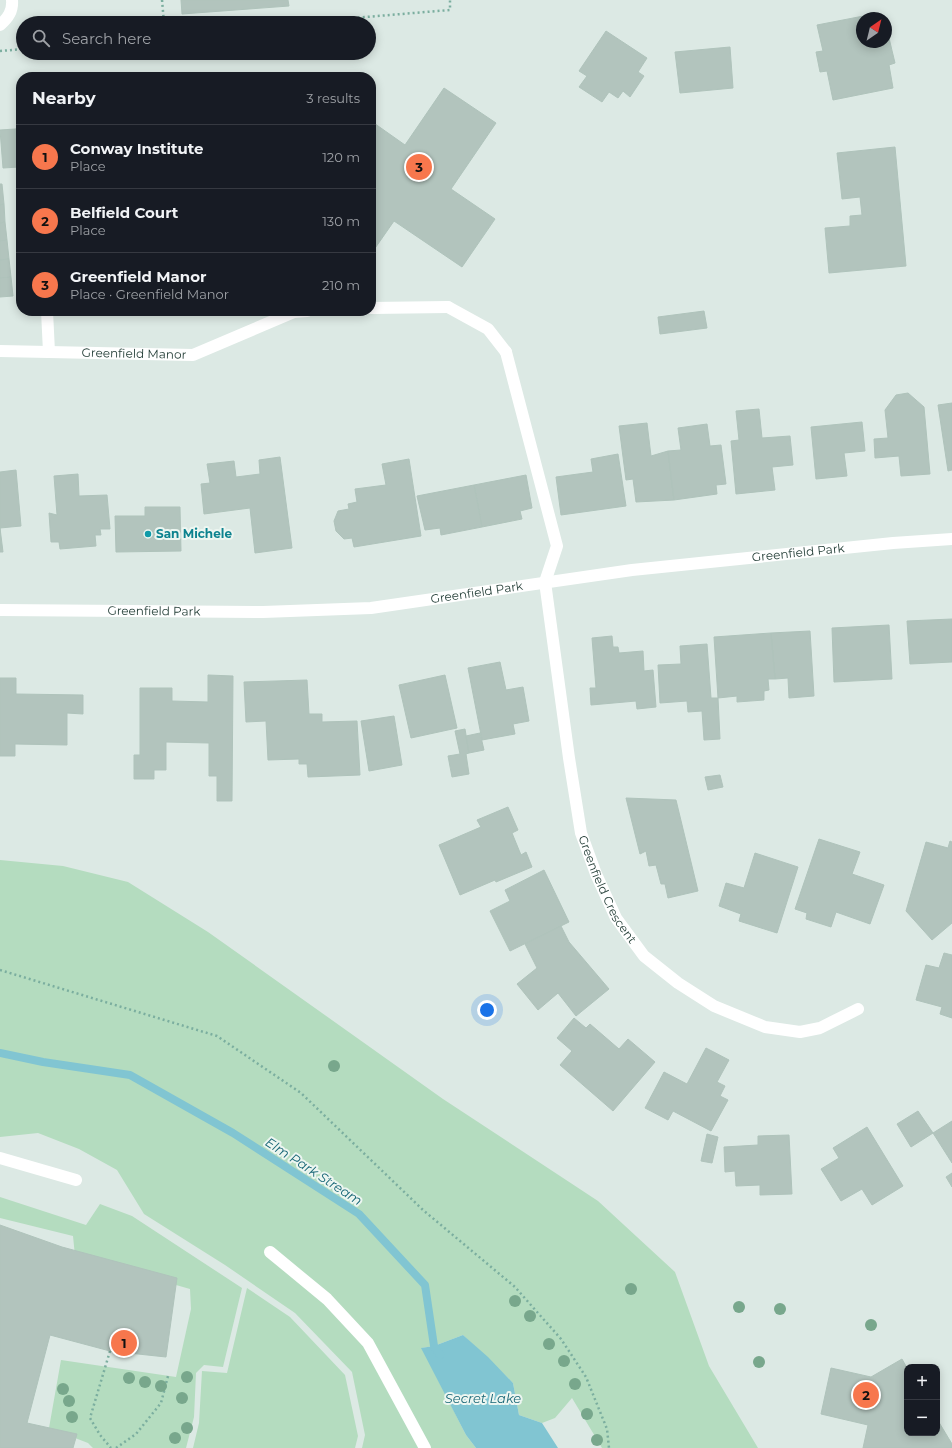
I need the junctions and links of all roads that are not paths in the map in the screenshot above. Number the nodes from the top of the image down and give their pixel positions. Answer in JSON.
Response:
{"nodes":[{"id":1,"x":12,"y":0,"type":"edge"},
{"id":2,"x":0,"y":25,"type":"edge"},
{"id":3,"x":376,"y":308,"type":"edge"},
{"id":4,"x":48,"y":316,"type":"edge"},
{"id":5,"x":285,"y":316,"type":"edge"},
{"id":6,"x":0,"y":351,"type":"edge"},
{"id":7,"x":49,"y":352,"type":"junction"},
{"id":8,"x":952,"y":539,"type":"edge"},
{"id":9,"x":545,"y":582,"type":"junction"},
{"id":10,"x":0,"y":610,"type":"edge"},
{"id":11,"x":858,"y":1009,"type":"dead end"},
{"id":12,"x":0,"y":1158,"type":"edge"},
{"id":13,"x":76,"y":1180,"type":"dead end"},
{"id":14,"x":270,"y":1252,"type":"dead end"},
{"id":15,"x":425,"y":1448,"type":"edge"}],
"edges":[{"from":1,"to":2,"type":"street"},
{"from":3,"to":9,"type":"street"},
{"from":4,"to":7,"type":"street"},
{"from":5,"to":7,"type":"street","name":"Greenfield Manor"},
{"from":6,"to":7,"type":"street","name":"Greenfield Manor"},
{"from":8,"to":9,"type":"street","name":"Greenfield Park"},
{"from":9,"to":10,"type":"street","name":"Greenfield Park"},
{"from":9,"to":11,"type":"street","name":"Greenfield Crescent"},
{"from":12,"to":13,"type":"street"},
{"from":14,"to":15,"type":"street"}]}
